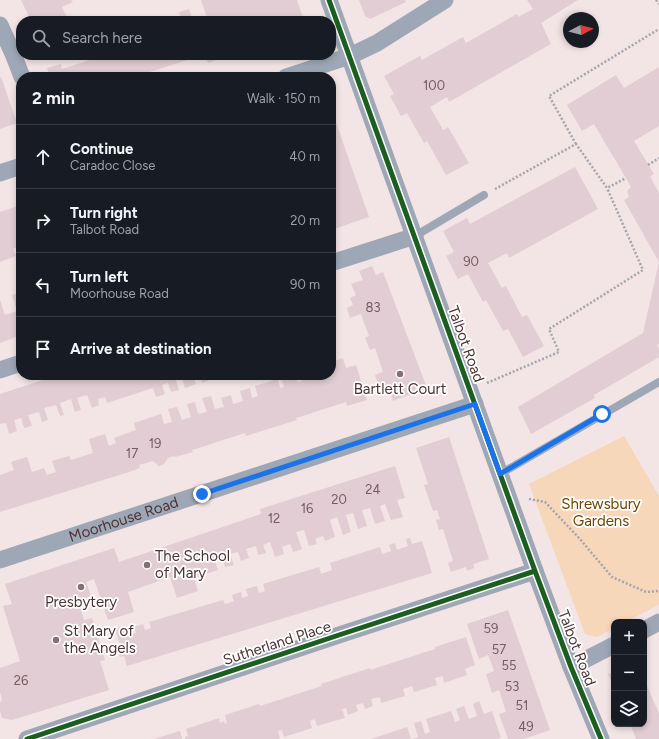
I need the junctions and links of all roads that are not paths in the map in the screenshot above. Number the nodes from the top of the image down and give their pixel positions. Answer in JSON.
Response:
{"nodes":[{"id":1,"x":330,"y":0,"type":"edge"},
{"id":2,"x":445,"y":0,"type":"edge"},
{"id":3,"x":336,"y":16,"type":"edge"},
{"id":4,"x":336,"y":17,"type":"edge"},
{"id":5,"x":0,"y":25,"type":"edge"},
{"id":6,"x":350,"y":56,"type":"junction"},
{"id":7,"x":20,"y":72,"type":"edge"},
{"id":8,"x":301,"y":72,"type":"edge"},
{"id":9,"x":16,"y":168,"type":"edge"},
{"id":10,"x":0,"y":173,"type":"edge"},
{"id":11,"x":484,"y":195,"type":"road end"},
{"id":12,"x":415,"y":236,"type":"junction"},
{"id":13,"x":336,"y":261,"type":"edge"},
{"id":14,"x":16,"y":365,"type":"edge"},
{"id":15,"x":0,"y":370,"type":"edge"},
{"id":16,"x":659,"y":382,"type":"edge"},
{"id":17,"x":472,"y":397,"type":"junction"},
{"id":18,"x":500,"y":474,"type":"junction"},
{"id":19,"x":0,"y":560,"type":"edge"},
{"id":20,"x":535,"y":571,"type":"junction"},
{"id":21,"x":659,"y":622,"type":"edge"},
{"id":22,"x":647,"y":628,"type":"edge"},
{"id":23,"x":611,"y":647,"type":"edge"},
{"id":24,"x":571,"y":667,"type":"junction"},
{"id":25,"x":27,"y":739,"type":"edge"},
{"id":26,"x":601,"y":739,"type":"edge"}],
"edges":[{"from":1,"to":3,"type":"street","name":"Talbot Road"},
{"from":2,"to":6,"type":"street"},
{"from":4,"to":6,"type":"street","name":"Talbot Road"},
{"from":5,"to":7,"type":"street"},
{"from":6,"to":8,"type":"street"},
{"from":6,"to":12,"type":"street","name":"Talbot Road"},
{"from":9,"to":10,"type":"street"},
{"from":11,"to":12,"type":"lane"},
{"from":12,"to":13,"type":"street"},
{"from":12,"to":17,"type":"street","name":"Talbot Road"},
{"from":14,"to":15,"type":"street"},
{"from":16,"to":18,"type":"lane"},
{"from":17,"to":18,"type":"street","name":"Talbot Road"},
{"from":17,"to":19,"type":"street","name":"Moorhouse Road"},
{"from":18,"to":20,"type":"street","name":"Talbot Road"},
{"from":20,"to":24,"type":"street","name":"Talbot Road"},
{"from":20,"to":25,"type":"street","name":"Sutherland Place"},
{"from":21,"to":22,"type":"street"},
{"from":23,"to":24,"type":"street"},
{"from":24,"to":26,"type":"street","name":"Talbot Road"}]}
